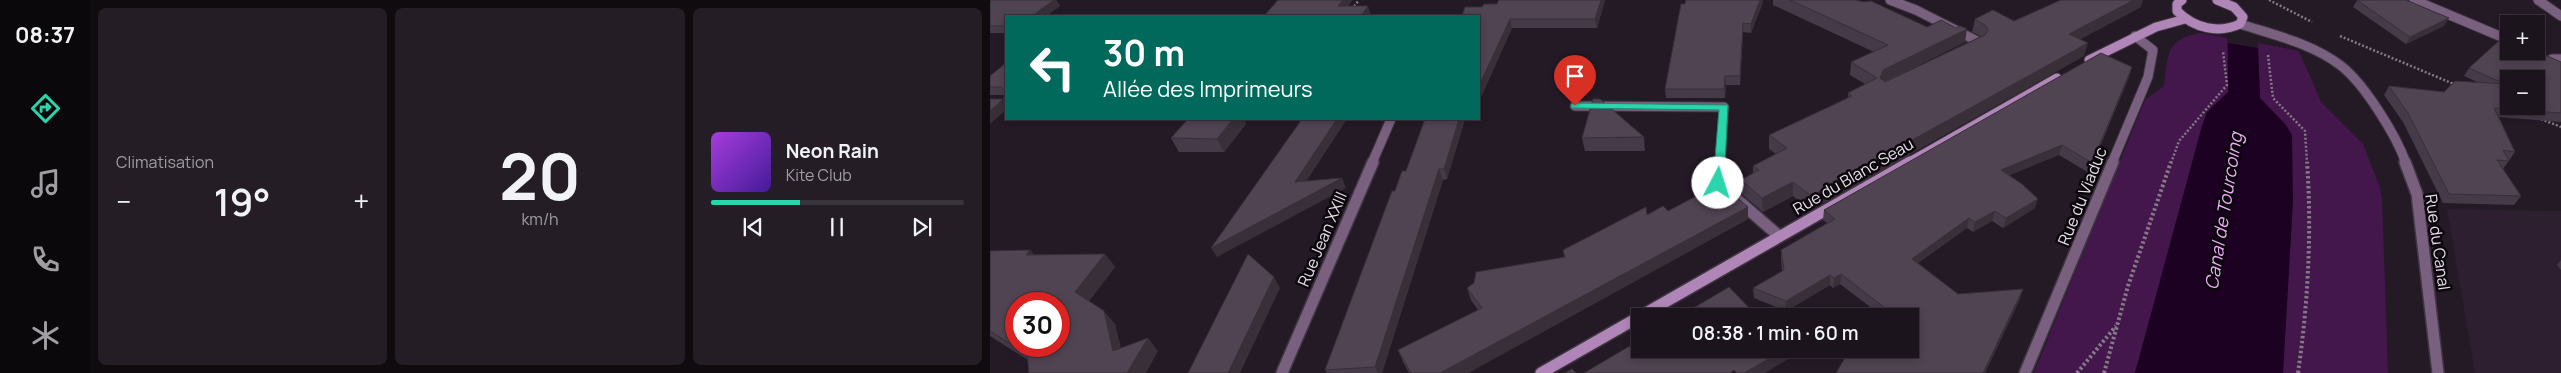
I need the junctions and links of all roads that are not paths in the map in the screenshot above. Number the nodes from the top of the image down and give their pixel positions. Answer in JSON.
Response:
{"nodes":[{"id":1,"x":1890,"y":0,"type":"edge"},
{"id":2,"x":2182,"y":0,"type":"edge"},
{"id":3,"x":2217,"y":0,"type":"edge"},
{"id":4,"x":2414,"y":0,"type":"edge"},
{"id":5,"x":2538,"y":0,"type":"edge"},
{"id":6,"x":2561,"y":16,"type":"edge"},
{"id":7,"x":2185,"y":19,"type":"junction"},
{"id":8,"x":2240,"y":24,"type":"junction"},
{"id":9,"x":2135,"y":36,"type":"junction"},
{"id":10,"x":2500,"y":36,"type":"edge"},
{"id":11,"x":1961,"y":51,"type":"edge"},
{"id":12,"x":2556,"y":59,"type":"edge"},
{"id":13,"x":2561,"y":63,"type":"edge"},
{"id":14,"x":1575,"y":106,"type":"dead end"},
{"id":15,"x":1391,"y":120,"type":"edge"},
{"id":16,"x":1779,"y":236,"type":"junction"},
{"id":17,"x":1282,"y":373,"type":"edge"},
{"id":18,"x":1541,"y":373,"type":"edge"},
{"id":19,"x":2025,"y":373,"type":"edge"},
{"id":20,"x":2438,"y":373,"type":"edge"}],
"edges":[{"from":1,"to":11,"type":"street"},
{"from":2,"to":7,"type":"street"},
{"from":3,"to":8,"type":"street"},
{"from":4,"to":10,"type":"street"},
{"from":5,"to":6,"type":"street"},
{"from":7,"to":8,"type":"street"},
{"from":7,"to":9,"type":"street","name":"Rue du Blanc Seau"},
{"from":8,"to":20,"type":"street","name":"Rue du Canal"},
{"from":9,"to":16,"type":"street","name":"Rue du Blanc Seau"},
{"from":9,"to":19,"type":"street","name":"Rue du Viaduc"},
{"from":12,"to":13,"type":"street"},
{"from":14,"to":16,"type":"street"},
{"from":15,"to":17,"type":"street","name":"Rue Jean XXIII"},
{"from":16,"to":18,"type":"street","name":"Rue du Blanc Seau"}]}
